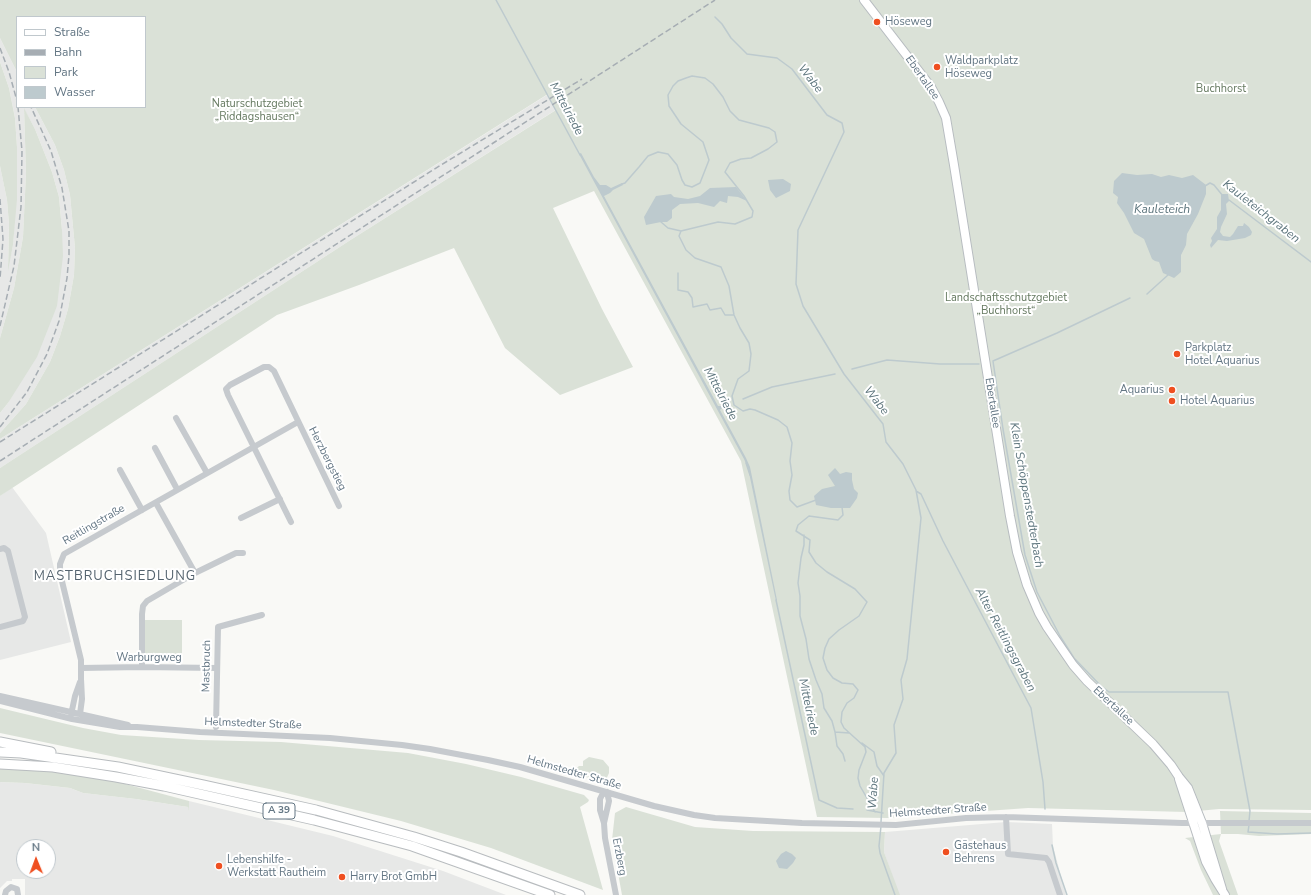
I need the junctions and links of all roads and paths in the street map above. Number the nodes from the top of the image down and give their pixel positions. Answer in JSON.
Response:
{"nodes":[{"id":1,"x":864,"y":0,"type":"edge"},
{"id":2,"x":176,"y":418,"type":"dead end"},
{"id":3,"x":298,"y":422,"type":"junction"},
{"id":4,"x":253,"y":447,"type":"junction"},
{"id":5,"x":155,"y":448,"type":"dead end"},
{"id":6,"x":120,"y":470,"type":"dead end"},
{"id":7,"x":206,"y":473,"type":"junction"},
{"id":8,"x":177,"y":489,"type":"junction"},
{"id":9,"x":280,"y":499,"type":"junction"},
{"id":10,"x":156,"y":502,"type":"junction"},
{"id":11,"x":339,"y":506,"type":"dead end"},
{"id":12,"x":142,"y":510,"type":"junction"},
{"id":13,"x":241,"y":518,"type":"dead end"},
{"id":14,"x":291,"y":522,"type":"dead end"},
{"id":15,"x":0,"y":549,"type":"edge"},
{"id":16,"x":243,"y":553,"type":"dead end"},
{"id":17,"x":195,"y":573,"type":"junction"},
{"id":18,"x":262,"y":615,"type":"dead end"},
{"id":19,"x":0,"y":627,"type":"edge"},
{"id":20,"x":142,"y":667,"type":"junction"},
{"id":21,"x":81,"y":668,"type":"junction"},
{"id":22,"x":216,"y":668,"type":"junction"},
{"id":23,"x":81,"y":679,"type":"junction"},
{"id":24,"x":0,"y":696,"type":"edge"},
{"id":25,"x":0,"y":701,"type":"edge"},
{"id":26,"x":80,"y":714,"type":"junction"},
{"id":27,"x":71,"y":715,"type":"junction"},
{"id":28,"x":138,"y":727,"type":"junction"},
{"id":29,"x":216,"y":727,"type":"dead end"},
{"id":30,"x":0,"y":742,"type":"edge"},
{"id":31,"x":0,"y":752,"type":"edge"},
{"id":32,"x":75,"y":760,"type":"junction"},
{"id":33,"x":0,"y":764,"type":"edge"},
{"id":34,"x":1179,"y":777,"type":"junction"},
{"id":35,"x":607,"y":792,"type":"junction"},
{"id":36,"x":1006,"y":817,"type":"junction"},
{"id":37,"x":604,"y":823,"type":"junction"},
{"id":38,"x":1192,"y":823,"type":"junction"},
{"id":39,"x":1202,"y":823,"type":"junction"},
{"id":40,"x":1311,"y":823,"type":"edge"},
{"id":41,"x":1223,"y":892,"type":"edge"},
{"id":42,"x":5,"y":895,"type":"edge"},
{"id":43,"x":18,"y":895,"type":"edge"},
{"id":44,"x":550,"y":895,"type":"edge"},
{"id":45,"x":580,"y":895,"type":"edge"},
{"id":46,"x":616,"y":895,"type":"edge"},
{"id":47,"x":1060,"y":895,"type":"edge"}],
"edges":[{"from":1,"to":34,"type":"main road","name":"Ebertallee"},
{"from":2,"to":7,"type":"street"},
{"from":3,"to":4,"type":"street","name":"Reitlingstraße"},
{"from":3,"to":4,"type":"street","name":"Herzbergstieg"},
{"from":3,"to":11,"type":"street","name":"Herzbergstieg"},
{"from":4,"to":7,"type":"street","name":"Reitlingstraße"},
{"from":4,"to":9,"type":"street"},
{"from":5,"to":8,"type":"street"},
{"from":6,"to":12,"type":"street","name":"Reitlingstraße"},
{"from":7,"to":8,"type":"street","name":"Reitlingstraße"},
{"from":8,"to":10,"type":"street","name":"Reitlingstraße"},
{"from":9,"to":13,"type":"street"},
{"from":9,"to":14,"type":"street"},
{"from":10,"to":12,"type":"street","name":"Reitlingstraße"},
{"from":10,"to":17,"type":"street"},
{"from":12,"to":21,"type":"street","name":"Reitlingstraße"},
{"from":15,"to":19,"type":"street"},
{"from":16,"to":17,"type":"street"},
{"from":17,"to":20,"type":"street"},
{"from":18,"to":22,"type":"street","name":"Mastbruch"},
{"from":20,"to":21,"type":"street","name":"Warburgweg"},
{"from":20,"to":22,"type":"street","name":"Warburgweg"},
{"from":21,"to":23,"type":"street","name":"Reitlingstraße"},
{"from":22,"to":29,"type":"street","name":"Mastbruch"},
{"from":23,"to":26,"type":"street","name":"Reitlingstraße"},
{"from":23,"to":27,"type":"street","name":"Reitlingstraße"},
{"from":24,"to":27,"type":"street","name":"Helmstedter Straße"},
{"from":25,"to":27,"type":"street","name":"Helmstedter Straße"},
{"from":26,"to":27,"type":"street"},
{"from":26,"to":28,"type":"street","name":"Helmstedter Straße"},
{"from":27,"to":28,"type":"street","name":"Helmstedter Straße"},
{"from":28,"to":35,"type":"street","name":"Helmstedter Straße"},
{"from":30,"to":32,"type":"highway"},
{"from":31,"to":32,"type":"highway","number":"A 39"},
{"from":32,"to":45,"type":"highway","number":"A 39"},
{"from":33,"to":44,"type":"highway","number":"A 39"},
{"from":34,"to":38,"type":"main road","name":"Ebertallee"},
{"from":34,"to":39,"type":"main road","name":"Ebertallee"},
{"from":35,"to":36,"type":"street","name":"Helmstedter Straße"},
{"from":35,"to":37,"type":"street","name":"Erzberg"},
{"from":35,"to":37,"type":"street","name":"Erzberg"},
{"from":36,"to":38,"type":"street","name":"Helmstedter Straße"},
{"from":36,"to":47,"type":"street"},
{"from":37,"to":46,"type":"street","name":"Erzberg"},
{"from":38,"to":39,"type":"street","name":"Helmstedter Straße"},
{"from":38,"to":41,"type":"main road","name":"Ebertallee"},
{"from":39,"to":40,"type":"street","name":"Helmstedter Straße"},
{"from":39,"to":41,"type":"main road","name":"Ebertallee"},
{"from":42,"to":43,"type":"street"}]}
